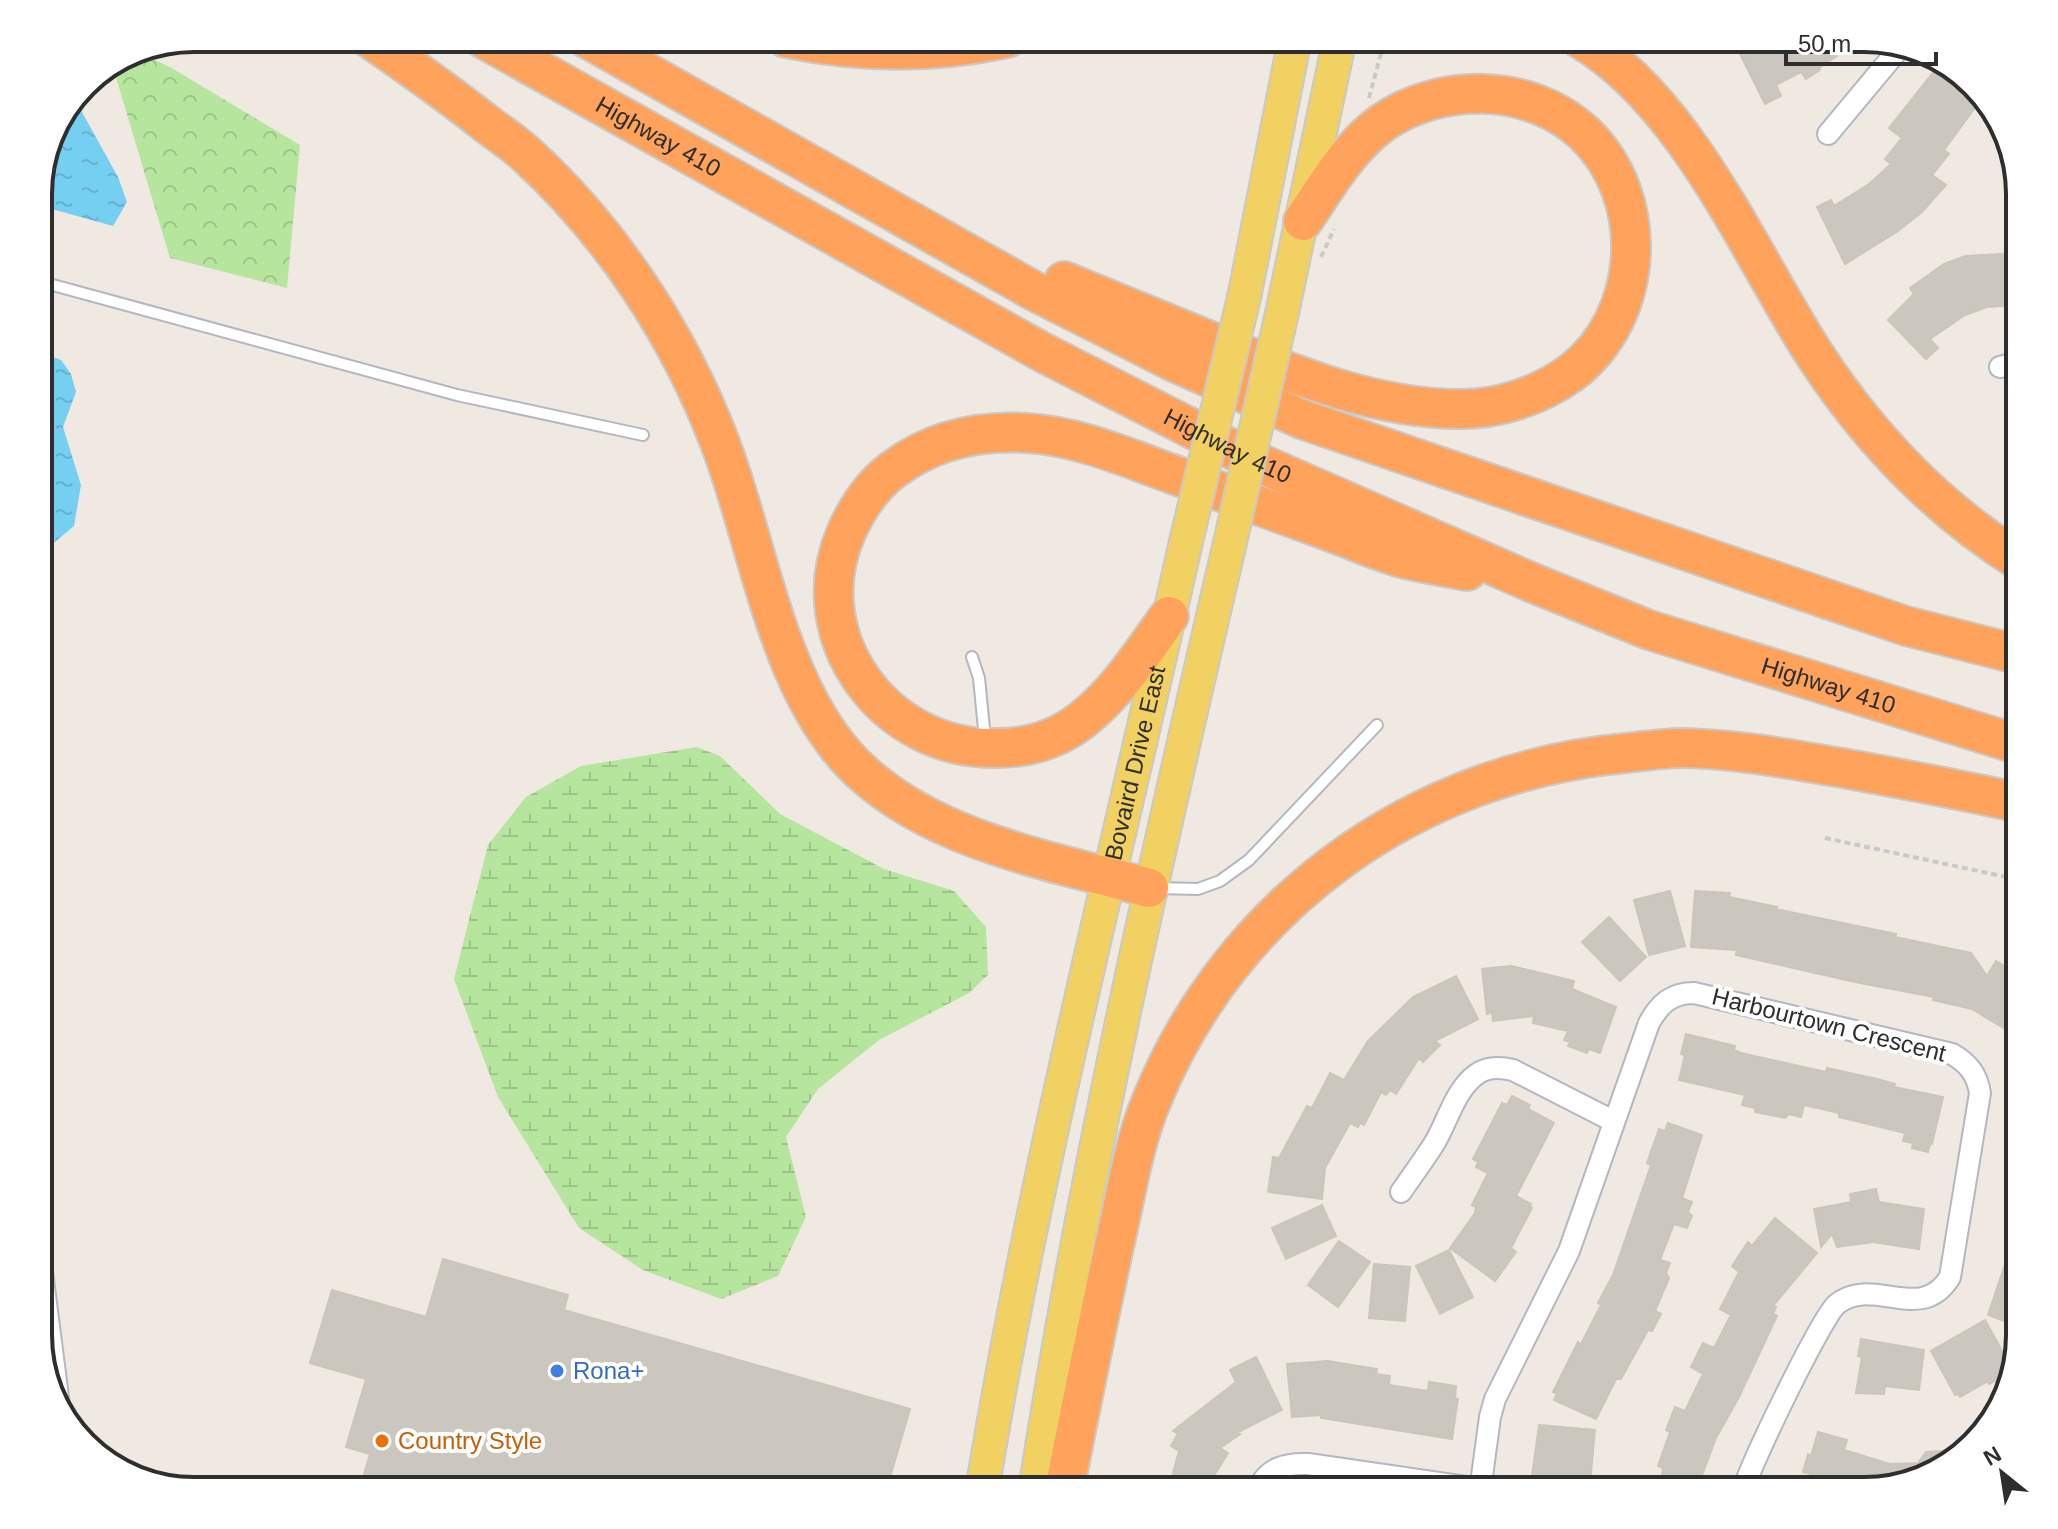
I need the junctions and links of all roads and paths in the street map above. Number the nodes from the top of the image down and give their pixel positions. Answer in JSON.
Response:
{"nodes":[{"id":1,"x":390,"y":52,"type":"edge"},
{"id":2,"x":507,"y":52,"type":"edge"},
{"id":3,"x":611,"y":52,"type":"edge"},
{"id":4,"x":1292,"y":52,"type":"edge"},
{"id":5,"x":1337,"y":52,"type":"edge"},
{"id":6,"x":1382,"y":52,"type":"edge"},
{"id":7,"x":1599,"y":52,"type":"edge"},
{"id":8,"x":1893,"y":56,"type":"edge"},
{"id":9,"x":1369,"y":102,"type":"dead end"},
{"id":10,"x":1828,"y":134,"type":"dead end"},
{"id":11,"x":1303,"y":221,"type":"junction"},
{"id":12,"x":976,"y":259,"type":"junction"},
{"id":13,"x":52,"y":285,"type":"edge"},
{"id":14,"x":643,"y":435,"type":"dead end"},
{"id":15,"x":2006,"y":552,"type":"edge"},
{"id":16,"x":1533,"y":583,"type":"junction"},
{"id":17,"x":1169,"y":616,"type":"junction"},
{"id":18,"x":2006,"y":651,"type":"edge"},
{"id":19,"x":972,"y":657,"type":"dead end"},
{"id":20,"x":1377,"y":725,"type":"dead end"},
{"id":21,"x":2006,"y":741,"type":"edge"},
{"id":22,"x":985,"y":749,"type":"junction"},
{"id":23,"x":2006,"y":800,"type":"edge"},
{"id":24,"x":1825,"y":838,"type":"dead end"},
{"id":25,"x":1109,"y":877,"type":"junction"},
{"id":26,"x":2006,"y":877,"type":"edge"},
{"id":27,"x":1149,"y":888,"type":"junction"},
{"id":28,"x":1613,"y":1121,"type":"junction"},
{"id":29,"x":1401,"y":1192,"type":"dead end"},
{"id":30,"x":984,"y":1477,"type":"edge"},
{"id":31,"x":1037,"y":1477,"type":"edge"},
{"id":32,"x":1067,"y":1477,"type":"edge"},
{"id":33,"x":1268,"y":1477,"type":"edge"},
{"id":34,"x":1394,"y":1477,"type":"edge"},
{"id":35,"x":1482,"y":1477,"type":"edge"},
{"id":36,"x":1748,"y":1477,"type":"edge"}],
"edges":[{"from":1,"to":25,"type":"highway"},
{"from":2,"to":16,"type":"highway","name":"Highway 410"},
{"from":3,"to":12,"type":"highway"},
{"from":4,"to":17,"type":"main road","name":"Bovaird Drive East","bridge":true},
{"from":5,"to":11,"type":"main road","name":"Bovaird Drive East"},
{"from":6,"to":9,"type":"path"},
{"from":7,"to":15,"type":"highway"},
{"from":8,"to":10,"type":"street"},
{"from":11,"to":12,"type":"highway"},
{"from":11,"to":27,"type":"main road","name":"Bovaird Drive East","bridge":true},
{"from":12,"to":18,"type":"highway"},
{"from":13,"to":14,"type":"lane"},
{"from":16,"to":21,"type":"highway","name":"Highway 410"},
{"from":16,"to":22,"type":"highway"},
{"from":17,"to":22,"type":"highway"},
{"from":17,"to":25,"type":"main road","name":"Bovaird Drive East"},
{"from":19,"to":22,"type":"lane"},
{"from":20,"to":27,"type":"lane"},
{"from":23,"to":32,"type":"highway"},
{"from":24,"to":26,"type":"path"},
{"from":25,"to":27,"type":"highway"},
{"from":25,"to":30,"type":"main road","name":"Bovaird Drive East"},
{"from":27,"to":31,"type":"main road","name":"Bovaird Drive East"},
{"from":28,"to":29,"type":"street"},
{"from":28,"to":35,"type":"street","name":"Harbourtown Crescent"},
{"from":28,"to":36,"type":"street","name":"Harbourtown Crescent"},
{"from":33,"to":34,"type":"street"}]}
